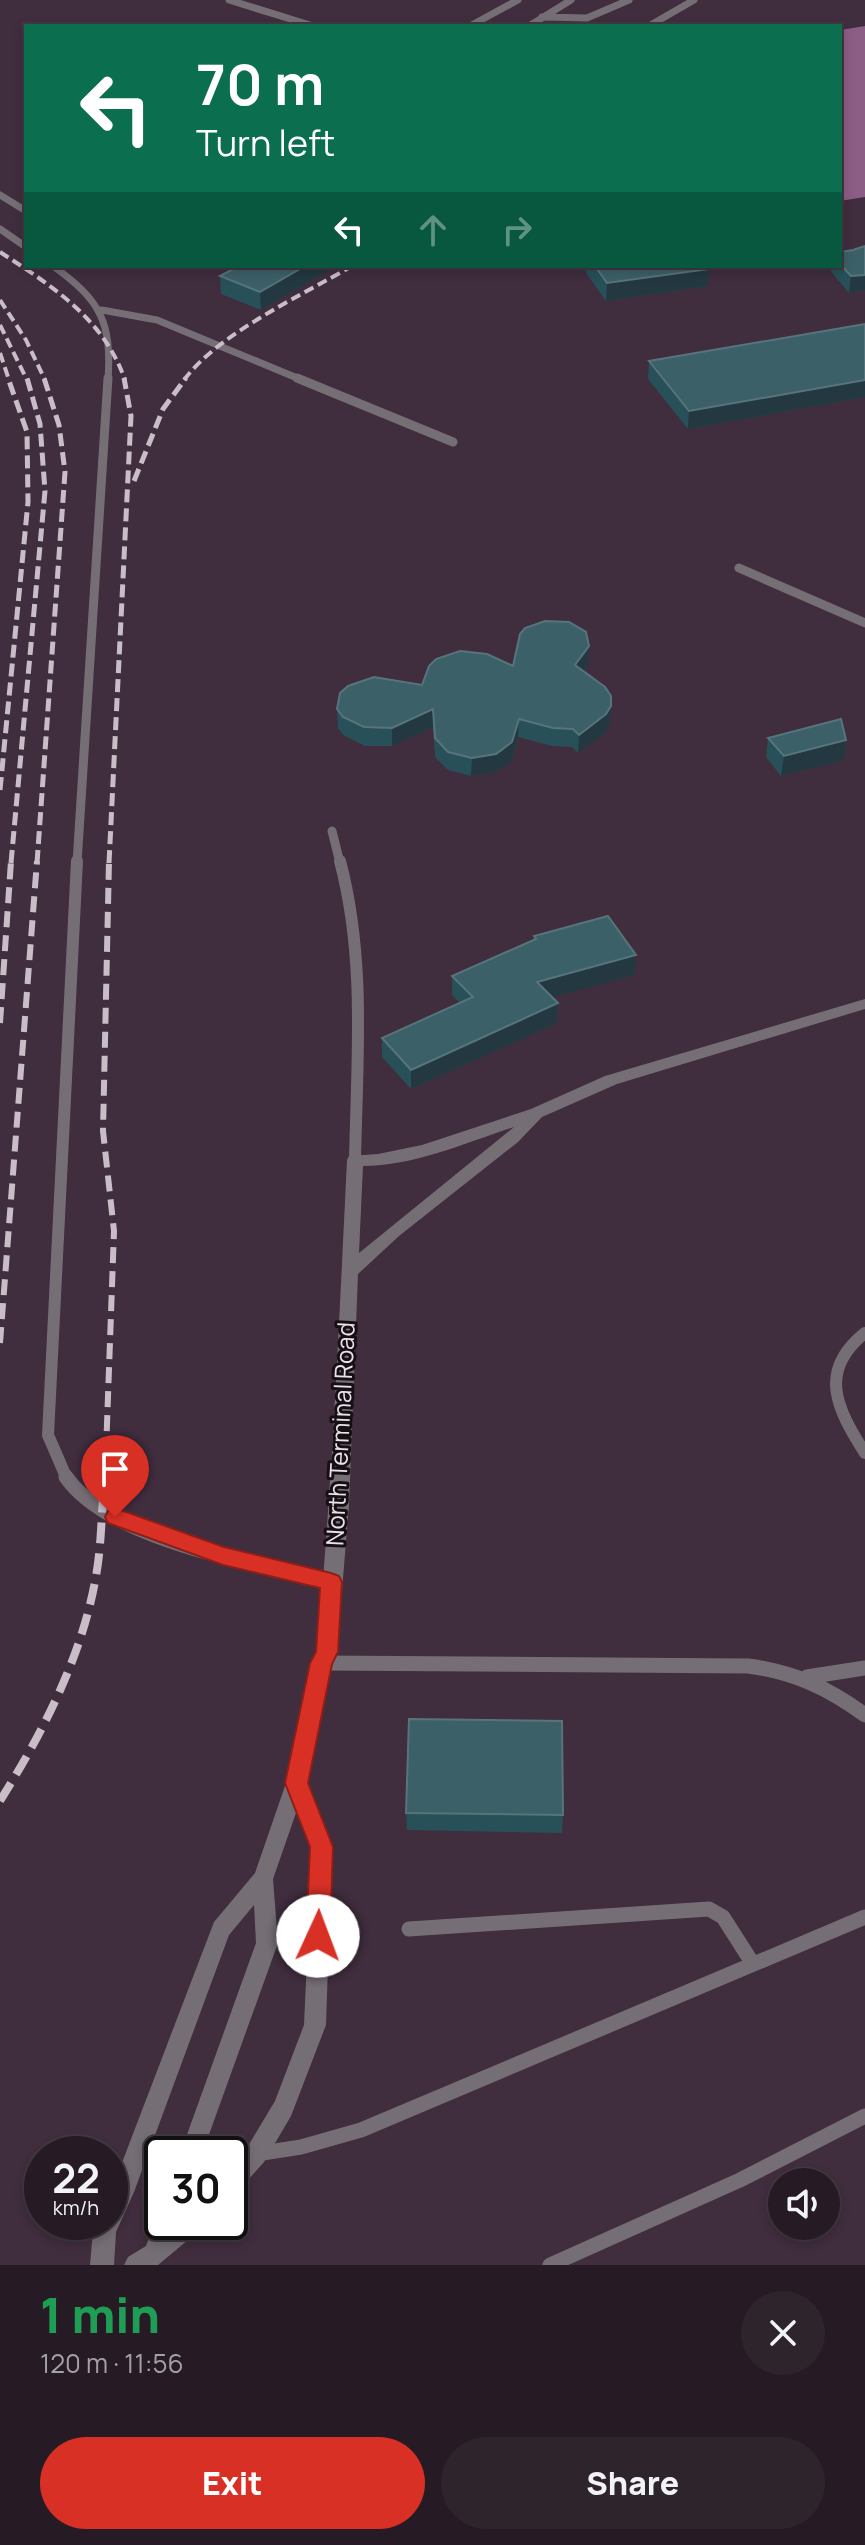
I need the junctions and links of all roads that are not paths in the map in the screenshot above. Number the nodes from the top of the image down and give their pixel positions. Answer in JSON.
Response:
{"nodes":[{"id":1,"x":229,"y":0,"type":"edge"},
{"id":2,"x":518,"y":0,"type":"edge"},
{"id":3,"x":571,"y":0,"type":"edge"},
{"id":4,"x":629,"y":0,"type":"edge"},
{"id":5,"x":694,"y":0,"type":"edge"},
{"id":6,"x":542,"y":17,"type":"junction"},
{"id":7,"x":307,"y":24,"type":"edge"},
{"id":8,"x":474,"y":24,"type":"edge"},
{"id":9,"x":532,"y":24,"type":"edge"},
{"id":10,"x":652,"y":24,"type":"edge"},
{"id":11,"x":0,"y":195,"type":"edge"},
{"id":12,"x":24,"y":210,"type":"edge"},
{"id":13,"x":0,"y":229,"type":"edge"},
{"id":14,"x":24,"y":246,"type":"edge"},
{"id":15,"x":57,"y":269,"type":"edge"},
{"id":16,"x":102,"y":310,"type":"junction"},
{"id":17,"x":453,"y":442,"type":"dead end"},
{"id":18,"x":739,"y":568,"type":"dead end"},
{"id":19,"x":865,"y":623,"type":"edge"},
{"id":20,"x":332,"y":831,"type":"dead end"},
{"id":21,"x":865,"y":1004,"type":"edge"},
{"id":22,"x":537,"y":1113,"type":"junction"},
{"id":23,"x":355,"y":1160,"type":"junction"},
{"id":24,"x":349,"y":1273,"type":"junction"},
{"id":25,"x":865,"y":1333,"type":"edge"},
{"id":26,"x":865,"y":1453,"type":"edge"},
{"id":27,"x":331,"y":1582,"type":"junction"},
{"id":28,"x":321,"y":1663,"type":"junction"},
{"id":29,"x":865,"y":1668,"type":"edge"},
{"id":30,"x":807,"y":1677,"type":"junction"},
{"id":31,"x":865,"y":1715,"type":"edge"},
{"id":32,"x":296,"y":1783,"type":"junction"},
{"id":33,"x":263,"y":1879,"type":"junction"},
{"id":34,"x":865,"y":1917,"type":"edge"},
{"id":35,"x":409,"y":1929,"type":"dead end"},
{"id":36,"x":753,"y":1964,"type":"junction"},
{"id":37,"x":865,"y":2116,"type":"edge"},
{"id":38,"x":197,"y":2136,"type":"edge"},
{"id":39,"x":256,"y":2154,"type":"junction"},
{"id":40,"x":248,"y":2163,"type":"edge"},
{"id":41,"x":128,"y":2179,"type":"edge"},
{"id":42,"x":104,"y":2240,"type":"edge"},
{"id":43,"x":156,"y":2240,"type":"edge"},
{"id":44,"x":170,"y":2240,"type":"edge"},
{"id":45,"x":145,"y":2260,"type":"edge"},
{"id":46,"x":102,"y":2265,"type":"edge"},
{"id":47,"x":550,"y":2265,"type":"edge"}],
"edges":[{"from":1,"to":7,"type":"lane"},
{"from":2,"to":8,"type":"lane"},
{"from":3,"to":6,"type":"lane"},
{"from":4,"to":6,"type":"lane"},
{"from":5,"to":10,"type":"lane"},
{"from":6,"to":9,"type":"lane"},
{"from":11,"to":12,"type":"lane"},
{"from":13,"to":14,"type":"lane"},
{"from":15,"to":16,"type":"lane"},
{"from":16,"to":17,"type":"lane"},
{"from":16,"to":27,"type":"lane"},
{"from":18,"to":19,"type":"lane"},
{"from":20,"to":23,"type":"lane"},
{"from":21,"to":22,"type":"street"},
{"from":22,"to":23,"type":"street"},
{"from":22,"to":24,"type":"street"},
{"from":23,"to":24,"type":"street","name":"North Terminal Road"},
{"from":24,"to":27,"type":"street","name":"North Terminal Road"},
{"from":25,"to":26,"type":"lane"},
{"from":27,"to":28,"type":"street","name":"North Terminal Road"},
{"from":28,"to":30,"type":"lane"},
{"from":28,"to":32,"type":"street","name":"North Terminal Road"},
{"from":29,"to":30,"type":"lane"},
{"from":30,"to":31,"type":"lane"},
{"from":32,"to":33,"type":"street","name":"North Terminal Road"},
{"from":32,"to":39,"type":"street"},
{"from":33,"to":38,"type":"street","name":"North Terminal Road"},
{"from":33,"to":41,"type":"street","name":"North Terminal Road"},
{"from":34,"to":36,"type":"lane"},
{"from":35,"to":36,"type":"lane"},
{"from":36,"to":39,"type":"lane"},
{"from":37,"to":47,"type":"lane"},
{"from":39,"to":40,"type":"street"},
{"from":42,"to":46,"type":"street","name":"North Terminal Road"},
{"from":43,"to":45,"type":"street"},
{"from":44,"to":45,"type":"street"}]}
